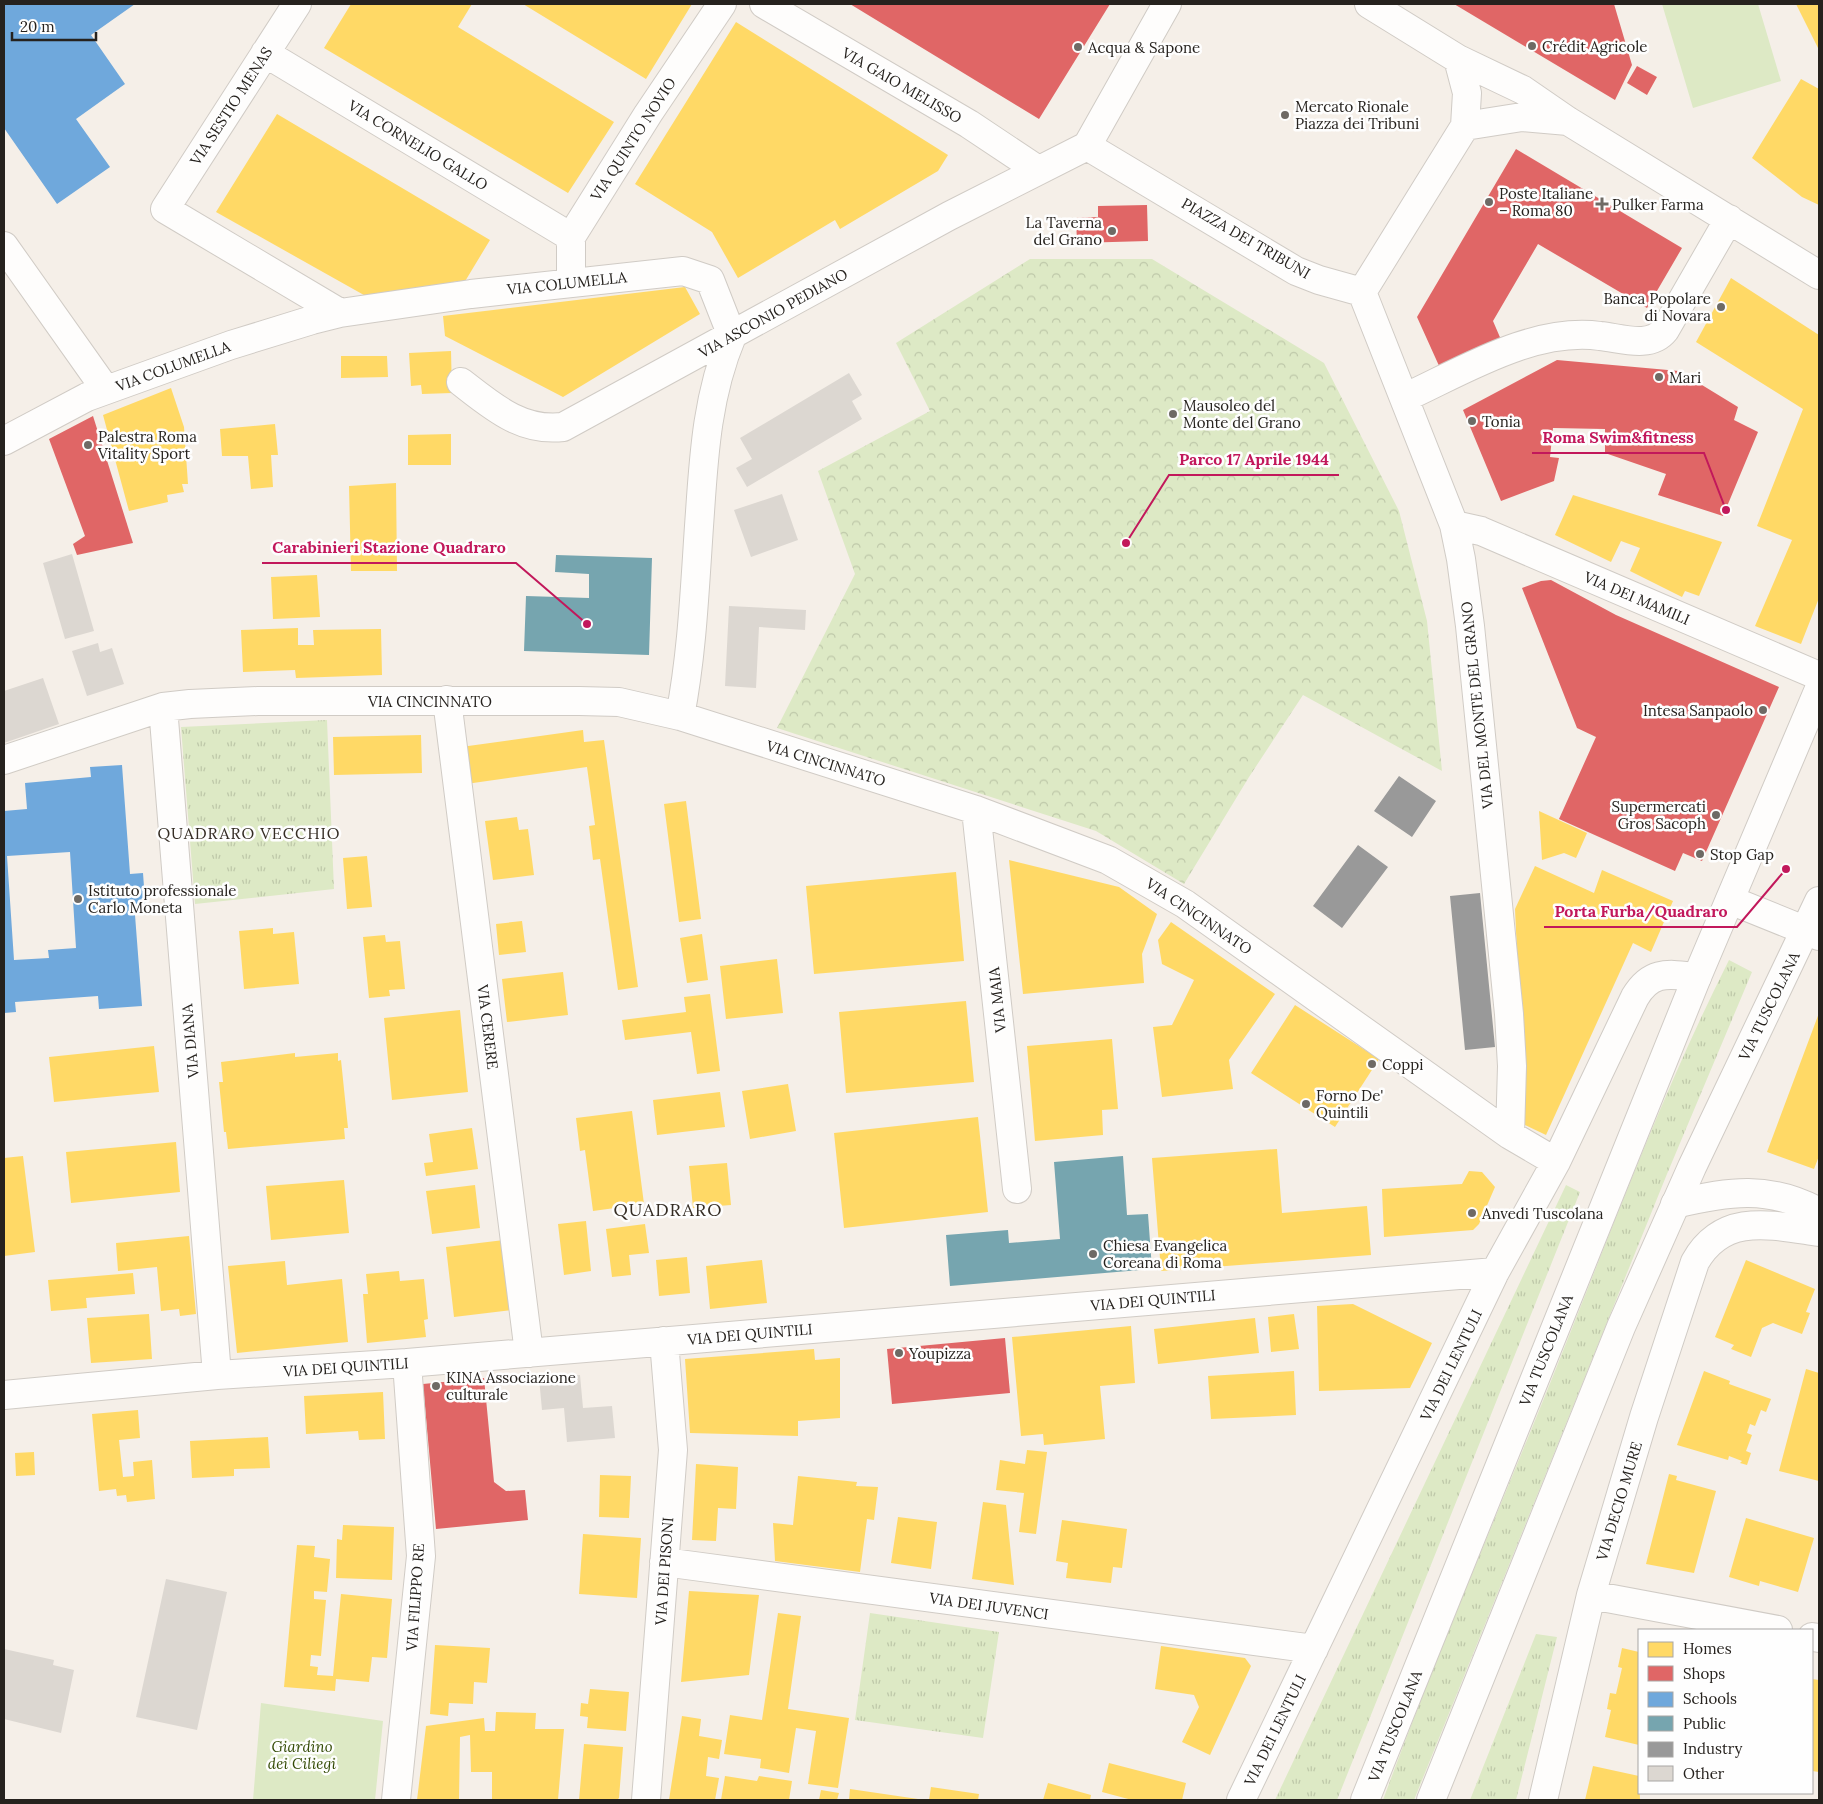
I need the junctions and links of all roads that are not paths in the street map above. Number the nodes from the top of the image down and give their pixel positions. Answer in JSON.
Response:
{"nodes":[{"id":1,"x":297,"y":4,"type":"edge"},
{"id":2,"x":722,"y":4,"type":"edge"},
{"id":3,"x":764,"y":4,"type":"edge"},
{"id":4,"x":1168,"y":4,"type":"edge"},
{"id":5,"x":1369,"y":4,"type":"edge"},
{"id":6,"x":1398,"y":11,"type":"edge"},
{"id":7,"x":265,"y":53,"type":"junction"},
{"id":8,"x":1458,"y":59,"type":"junction"},
{"id":9,"x":1568,"y":121,"type":"junction"},
{"id":10,"x":1465,"y":126,"type":"junction"},
{"id":11,"x":1087,"y":146,"type":"junction"},
{"id":12,"x":1038,"y":170,"type":"junction"},
{"id":13,"x":1729,"y":219,"type":"junction"},
{"id":14,"x":571,"y":237,"type":"junction"},
{"id":15,"x":4,"y":246,"type":"edge"},
{"id":16,"x":1819,"y":275,"type":"edge"},
{"id":17,"x":570,"y":282,"type":"junction"},
{"id":18,"x":1362,"y":292,"type":"junction"},
{"id":19,"x":340,"y":313,"type":"junction"},
{"id":20,"x":732,"y":336,"type":"junction"},
{"id":21,"x":461,"y":382,"type":"dead end"},
{"id":22,"x":106,"y":390,"type":"junction"},
{"id":23,"x":1404,"y":398,"type":"junction"},
{"id":24,"x":4,"y":441,"type":"edge"},
{"id":25,"x":1454,"y":525,"type":"junction"},
{"id":26,"x":1819,"y":676,"type":"edge"},
{"id":27,"x":1819,"y":689,"type":"edge"},
{"id":28,"x":447,"y":700,"type":"junction"},
{"id":29,"x":163,"y":708,"type":"junction"},
{"id":30,"x":680,"y":716,"type":"junction"},
{"id":31,"x":4,"y":760,"type":"edge"},
{"id":32,"x":976,"y":810,"type":"junction"},
{"id":33,"x":1730,"y":900,"type":"junction"},
{"id":34,"x":1819,"y":901,"type":"edge"},
{"id":35,"x":1812,"y":933,"type":"edge"},
{"id":36,"x":1697,"y":977,"type":"junction"},
{"id":37,"x":1510,"y":1135,"type":"junction"},
{"id":38,"x":1556,"y":1162,"type":"junction"},
{"id":39,"x":1017,"y":1189,"type":"dead end"},
{"id":40,"x":1675,"y":1204,"type":"junction"},
{"id":41,"x":1819,"y":1212,"type":"edge"},
{"id":42,"x":1819,"y":1232,"type":"edge"},
{"id":43,"x":1495,"y":1272,"type":"junction"},
{"id":44,"x":664,"y":1341,"type":"junction"},
{"id":45,"x":529,"y":1353,"type":"junction"},
{"id":46,"x":407,"y":1363,"type":"junction"},
{"id":47,"x":217,"y":1375,"type":"junction"},
{"id":48,"x":4,"y":1395,"type":"edge"},
{"id":49,"x":664,"y":1562,"type":"junction"},
{"id":50,"x":1591,"y":1595,"type":"junction"},
{"id":51,"x":1773,"y":1629,"type":"edge"},
{"id":52,"x":1314,"y":1649,"type":"junction"},
{"id":53,"x":396,"y":1800,"type":"edge"},
{"id":54,"x":646,"y":1800,"type":"edge"},
{"id":55,"x":1241,"y":1800,"type":"edge"},
{"id":56,"x":1365,"y":1800,"type":"edge"},
{"id":57,"x":1431,"y":1800,"type":"edge"},
{"id":58,"x":1543,"y":1800,"type":"edge"}],
"edges":[{"from":1,"to":7,"type":"street","name":"VIA SESTIO MENAS"},
{"from":2,"to":14,"type":"street","name":"VIA QUINTO NOVIO"},
{"from":3,"to":12,"type":"street","name":"VIA GAIO MELISSO"},
{"from":4,"to":11,"type":"street"},
{"from":5,"to":6,"type":"street"},
{"from":6,"to":8,"type":"street"},
{"from":7,"to":14,"type":"street","name":"VIA CORNELIO GALLO"},
{"from":7,"to":19,"type":"street","name":"VIA SESTIO MENAS"},
{"from":8,"to":9,"type":"street"},
{"from":8,"to":10,"type":"street"},
{"from":9,"to":10,"type":"street"},
{"from":9,"to":13,"type":"street"},
{"from":10,"to":18,"type":"street"},
{"from":11,"to":12,"type":"street","name":"VIA ASCONIO PEDIANO"},
{"from":11,"to":18,"type":"street","name":"PIAZZA DEI TRIBUNI"},
{"from":12,"to":20,"type":"street","name":"VIA ASCONIO PEDIANO"},
{"from":13,"to":16,"type":"street"},
{"from":13,"to":23,"type":"street"},
{"from":14,"to":17,"type":"street"},
{"from":15,"to":22,"type":"street"},
{"from":17,"to":19,"type":"street","name":"VIA COLUMELLA"},
{"from":17,"to":20,"type":"street","name":"VIA COLUMELLA"},
{"from":18,"to":23,"type":"street","name":"VIA DEL MONTE DEL GRANO"},
{"from":19,"to":22,"type":"street","name":"VIA COLUMELLA"},
{"from":20,"to":21,"type":"street","name":"VIA ASCONIO PEDIANO"},
{"from":20,"to":30,"type":"street"},
{"from":22,"to":24,"type":"street","name":"VIA COLUMELLA"},
{"from":23,"to":25,"type":"street","name":"VIA DEL MONTE DEL GRANO"},
{"from":25,"to":26,"type":"street","name":"VIA DEI MAMILI"},
{"from":25,"to":37,"type":"street","name":"VIA DEL MONTE DEL GRANO"},
{"from":27,"to":33,"type":"street","name":"VIA TUSCOLANA"},
{"from":28,"to":29,"type":"street","name":"VIA CINCINNATO"},
{"from":28,"to":30,"type":"street","name":"VIA CINCINNATO"},
{"from":28,"to":45,"type":"street","name":"VIA CERERE"},
{"from":29,"to":31,"type":"street","name":"VIA CINCINNATO"},
{"from":29,"to":47,"type":"street","name":"VIA DIANA"},
{"from":30,"to":32,"type":"street","name":"VIA CINCINNATO"},
{"from":32,"to":37,"type":"street","name":"VIA CINCINNATO"},
{"from":32,"to":39,"type":"street","name":"VIA MAIA"},
{"from":33,"to":35,"type":"street"},
{"from":33,"to":36,"type":"street","name":"VIA TUSCOLANA"},
{"from":34,"to":35,"type":"street","name":"VIA TUSCOLANA"},
{"from":35,"to":40,"type":"street","name":"VIA TUSCOLANA"},
{"from":36,"to":38,"type":"street","name":"VIA DEI LENTULI"},
{"from":36,"to":56,"type":"street","name":"VIA TUSCOLANA"},
{"from":37,"to":38,"type":"street","name":"VIA CINCINNATO"},
{"from":38,"to":43,"type":"street","name":"VIA DEI LENTULI"},
{"from":40,"to":41,"type":"street"},
{"from":40,"to":57,"type":"street","name":"VIA TUSCOLANA"},
{"from":42,"to":50,"type":"street","name":"VIA DECIO MURE"},
{"from":43,"to":44,"type":"street","name":"VIA DEI QUINTILI"},
{"from":43,"to":52,"type":"street","name":"VIA DEI LENTULI"},
{"from":44,"to":45,"type":"street","name":"VIA DEI QUINTILI"},
{"from":44,"to":49,"type":"street","name":"VIA DEI PISONI"},
{"from":45,"to":46,"type":"street","name":"VIA DEI QUINTILI"},
{"from":46,"to":47,"type":"street","name":"VIA DEI QUINTILI"},
{"from":46,"to":53,"type":"street","name":"VIA FILIPPO RE"},
{"from":47,"to":48,"type":"street","name":"VIA DEI QUINTILI"},
{"from":49,"to":52,"type":"street","name":"VIA DEI JUVENCI"},
{"from":49,"to":54,"type":"street","name":"VIA DEI PISONI"},
{"from":50,"to":51,"type":"street"},
{"from":50,"to":58,"type":"street","name":"VIA DECIO MURE"},
{"from":52,"to":55,"type":"street","name":"VIA DEI LENTULI"}]}
